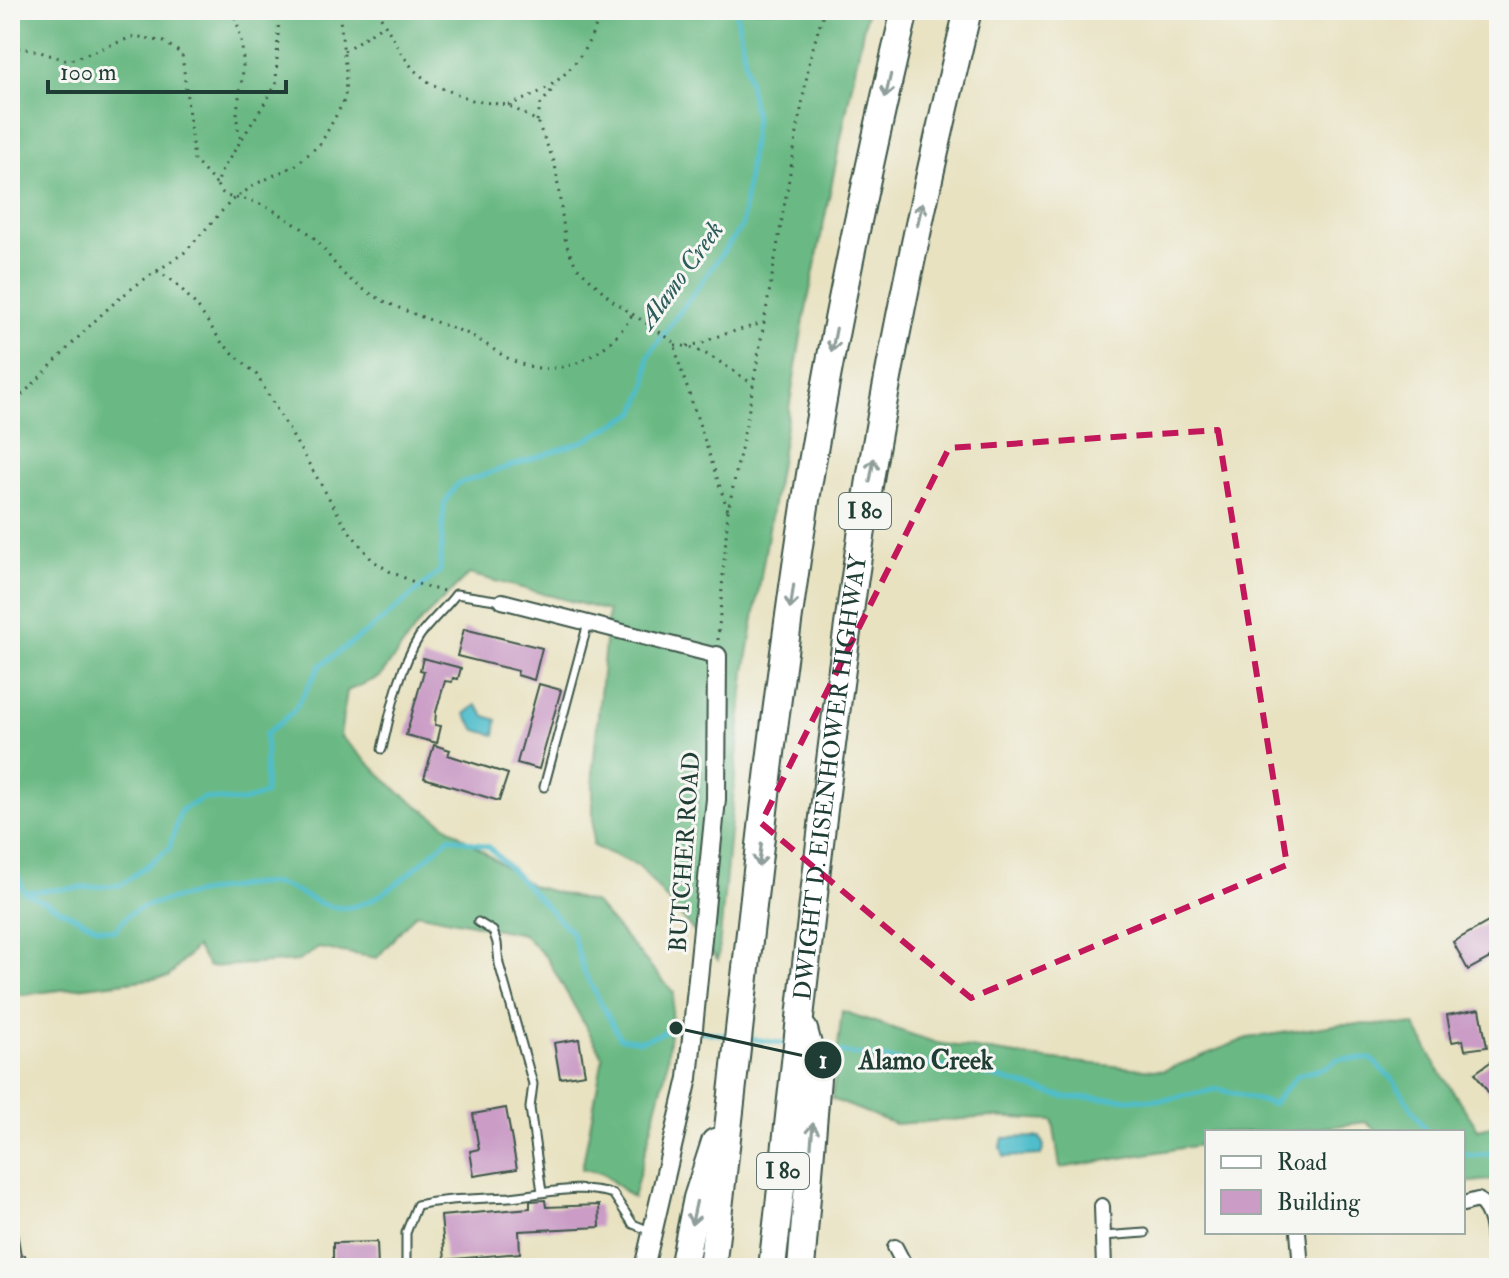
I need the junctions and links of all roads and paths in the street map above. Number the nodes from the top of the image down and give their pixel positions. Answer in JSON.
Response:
{"nodes":[{"id":1,"x":117,"y":10,"type":"edge"},
{"id":2,"x":135,"y":10,"type":"edge"},
{"id":3,"x":232,"y":10,"type":"edge"},
{"id":4,"x":279,"y":10,"type":"edge"},
{"id":5,"x":339,"y":10,"type":"edge"},
{"id":6,"x":377,"y":10,"type":"edge"},
{"id":7,"x":602,"y":10,"type":"edge"},
{"id":8,"x":824,"y":10,"type":"edge"},
{"id":9,"x":905,"y":10,"type":"edge"},
{"id":10,"x":968,"y":10,"type":"edge"},
{"id":11,"x":10,"y":16,"type":"edge"},
{"id":12,"x":383,"y":25,"type":"junction"},
{"id":13,"x":12,"y":48,"type":"edge"},
{"id":14,"x":344,"y":51,"type":"junction"},
{"id":15,"x":557,"y":83,"type":"junction"},
{"id":16,"x":508,"y":105,"type":"junction"},
{"id":17,"x":537,"y":121,"type":"junction"},
{"id":18,"x":242,"y":141,"type":"junction"},
{"id":19,"x":217,"y":185,"type":"junction"},
{"id":20,"x":232,"y":200,"type":"junction"},
{"id":21,"x":157,"y":271,"type":"junction"},
{"id":22,"x":632,"y":315,"type":"junction"},
{"id":23,"x":763,"y":323,"type":"junction"},
{"id":24,"x":674,"y":344,"type":"junction"},
{"id":25,"x":687,"y":346,"type":"junction"},
{"id":26,"x":753,"y":384,"type":"junction"},
{"id":27,"x":10,"y":406,"type":"edge"},
{"id":28,"x":728,"y":511,"type":"junction"},
{"id":29,"x":456,"y":594,"type":"junction"},
{"id":30,"x":502,"y":601,"type":"joint"},
{"id":31,"x":588,"y":623,"type":"junction"},
{"id":32,"x":717,"y":656,"type":"junction"},
{"id":33,"x":382,"y":749,"type":"dead end"},
{"id":34,"x":544,"y":787,"type":"dead end"},
{"id":35,"x":478,"y":922,"type":"dead end"},
{"id":36,"x":734,"y":1075,"type":"junction"},
{"id":37,"x":806,"y":1076,"type":"junction"},
{"id":38,"x":542,"y":1192,"type":"junction"},
{"id":39,"x":1465,"y":1203,"type":"edge"},
{"id":40,"x":1102,"y":1206,"type":"dead end"},
{"id":41,"x":653,"y":1232,"type":"junction"},
{"id":42,"x":1145,"y":1233,"type":"dead end"},
{"id":43,"x":1298,"y":1234,"type":"edge"},
{"id":44,"x":1103,"y":1236,"type":"junction"},
{"id":45,"x":895,"y":1247,"type":"dead end"},
{"id":46,"x":952,"y":1265,"type":"dead end"},
{"id":47,"x":906,"y":1267,"type":"edge"},
{"id":48,"x":406,"y":1268,"type":"edge"},
{"id":49,"x":644,"y":1268,"type":"edge"},
{"id":50,"x":683,"y":1268,"type":"edge"},
{"id":51,"x":712,"y":1268,"type":"edge"},
{"id":52,"x":772,"y":1268,"type":"edge"},
{"id":53,"x":801,"y":1268,"type":"edge"},
{"id":54,"x":1104,"y":1268,"type":"edge"},
{"id":55,"x":1301,"y":1268,"type":"edge"},
{"id":56,"x":1496,"y":1268,"type":"edge"}],
"edges":[{"from":1,"to":2,"type":"path"},
{"from":3,"to":18,"type":"path"},
{"from":4,"to":18,"type":"path"},
{"from":5,"to":14,"type":"path"},
{"from":6,"to":12,"type":"path"},
{"from":7,"to":15,"type":"path"},
{"from":8,"to":23,"type":"path"},
{"from":9,"to":36,"type":"highway","number":"I 80","one_way":true},
{"from":37,"to":10,"type":"highway","name":"DWIGHT D. EISENHOWER HIGHWAY","number":"I 80","one_way":true},
{"from":11,"to":13,"type":"path"},
{"from":12,"to":14,"type":"path"},
{"from":12,"to":16,"type":"path"},
{"from":13,"to":19,"type":"path"},
{"from":14,"to":20,"type":"path"},
{"from":15,"to":16,"type":"path"},
{"from":15,"to":17,"type":"path"},
{"from":16,"to":17,"type":"path"},
{"from":17,"to":22,"type":"path"},
{"from":18,"to":19,"type":"path"},
{"from":19,"to":20,"type":"path"},
{"from":20,"to":21,"type":"path"},
{"from":20,"to":22,"type":"path"},
{"from":21,"to":27,"type":"path"},
{"from":21,"to":29,"type":"path"},
{"from":22,"to":24,"type":"path"},
{"from":23,"to":25,"type":"path"},
{"from":23,"to":26,"type":"path"},
{"from":24,"to":25,"type":"path"},
{"from":24,"to":28,"type":"path"},
{"from":25,"to":26,"type":"path"},
{"from":26,"to":28,"type":"path"},
{"from":28,"to":32,"type":"path"},
{"from":29,"to":30,"type":"lane"},
{"from":29,"to":33,"type":"lane"},
{"from":30,"to":31,"type":"street"},
{"from":31,"to":32,"type":"street"},
{"from":31,"to":34,"type":"lane"},
{"from":32,"to":41,"type":"street","name":"BUTCHER ROAD"},
{"from":35,"to":38,"type":"lane"},
{"from":36,"to":50,"type":"highway","one_way":true},
{"from":36,"to":51,"type":"highway","number":"I 80"},
{"from":37,"to":52,"type":"highway","number":"I 80"},
{"from":53,"to":37,"type":"highway","one_way":true},
{"from":38,"to":41,"type":"lane"},
{"from":38,"to":48,"type":"lane"},
{"from":39,"to":56,"type":"street"},
{"from":40,"to":44,"type":"street"},
{"from":41,"to":49,"type":"street","name":"BUTCHER ROAD"},
{"from":42,"to":44,"type":"lane"},
{"from":43,"to":55,"type":"street"},
{"from":44,"to":54,"type":"street"},
{"from":45,"to":47,"type":"street"},
{"from":46,"to":47,"type":"lane"}]}
